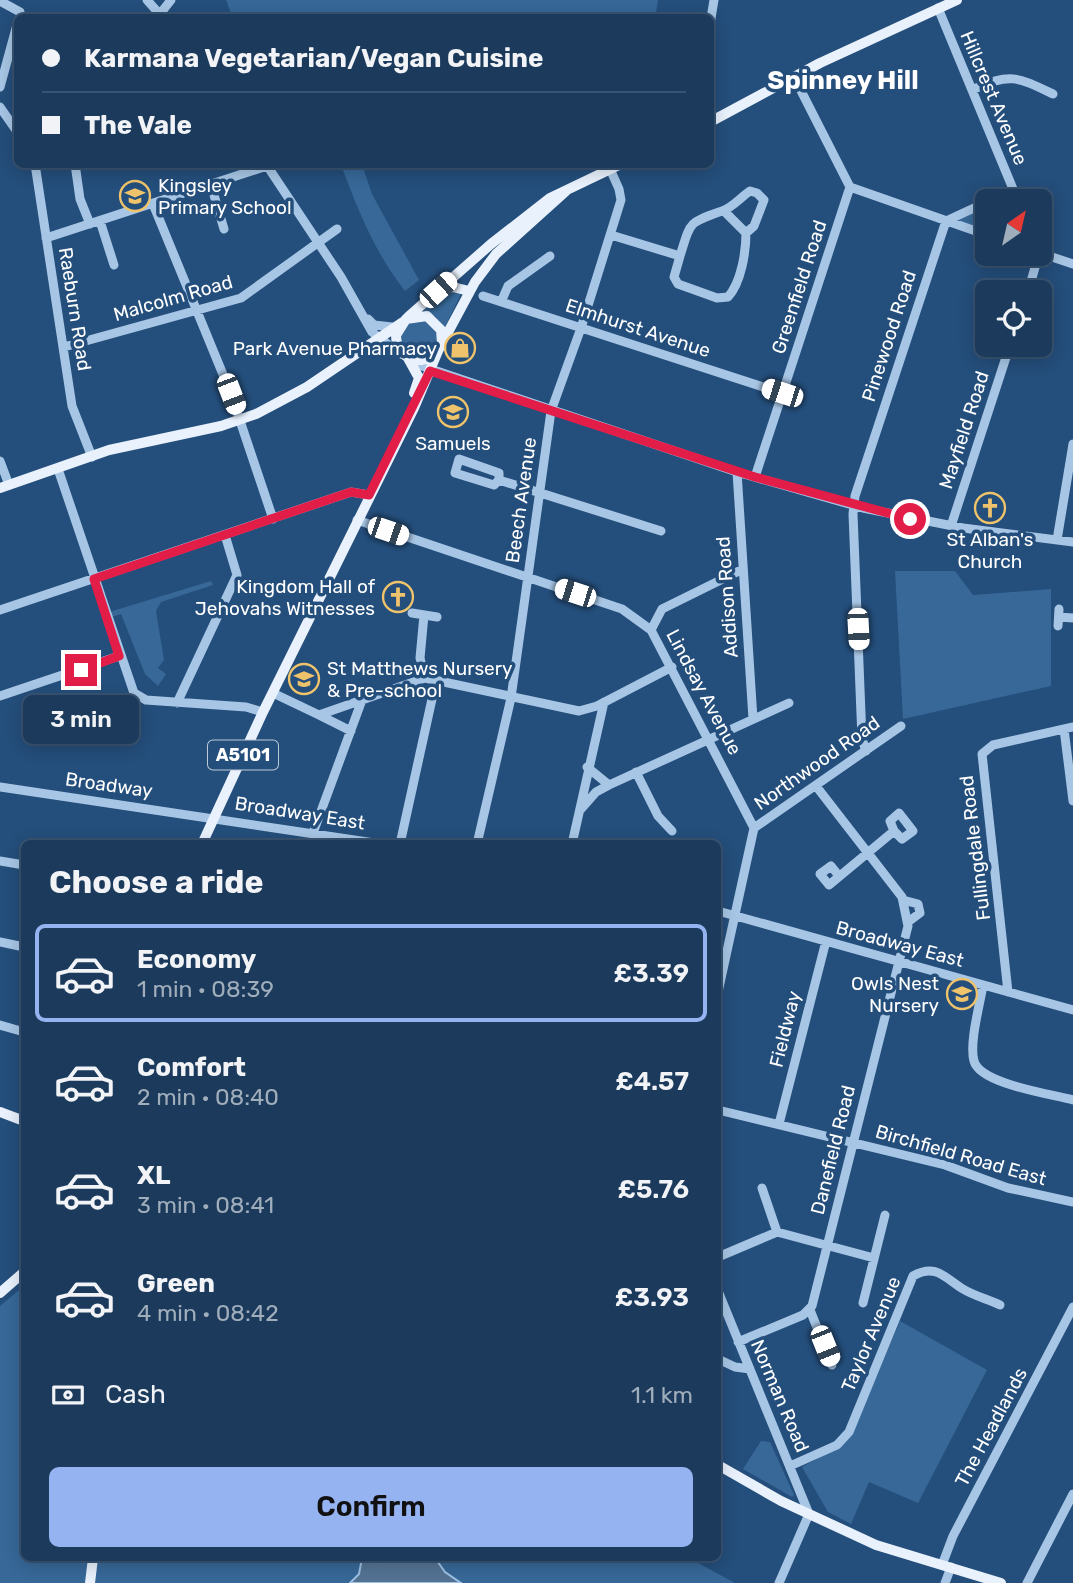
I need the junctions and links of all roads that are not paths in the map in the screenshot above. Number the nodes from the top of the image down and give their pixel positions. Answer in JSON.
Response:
{"nodes":[{"id":1,"x":147,"y":0,"type":"edge"},
{"id":2,"x":957,"y":0,"type":"edge"},
{"id":3,"x":0,"y":1,"type":"edge"},
{"id":4,"x":937,"y":8,"type":"junction"},
{"id":5,"x":15,"y":14,"type":"edge"},
{"id":6,"x":159,"y":14,"type":"edge"},
{"id":7,"x":14,"y":33,"type":"edge"},
{"id":8,"x":794,"y":77,"type":"junction"},
{"id":9,"x":0,"y":87,"type":"edge"},
{"id":10,"x":972,"y":90,"type":"junction"},
{"id":11,"x":1053,"y":94,"type":"dead end"},
{"id":12,"x":0,"y":107,"type":"edge"},
{"id":13,"x":714,"y":120,"type":"edge"},
{"id":14,"x":14,"y":127,"type":"edge"},
{"id":15,"x":35,"y":168,"type":"edge"},
{"id":16,"x":76,"y":168,"type":"edge"},
{"id":17,"x":260,"y":168,"type":"edge"},
{"id":18,"x":271,"y":168,"type":"edge"},
{"id":19,"x":613,"y":168,"type":"edge"},
{"id":20,"x":615,"y":168,"type":"edge"},
{"id":21,"x":211,"y":185,"type":"junction"},
{"id":22,"x":850,"y":187,"type":"junction"},
{"id":23,"x":1012,"y":189,"type":"edge"},
{"id":24,"x":566,"y":191,"type":"junction"},
{"id":25,"x":153,"y":204,"type":"junction"},
{"id":26,"x":975,"y":208,"type":"edge"},
{"id":27,"x":724,"y":211,"type":"junction"},
{"id":28,"x":946,"y":221,"type":"junction"},
{"id":29,"x":95,"y":223,"type":"junction"},
{"id":30,"x":224,"y":229,"type":"dead end"},
{"id":31,"x":337,"y":229,"type":"dead end"},
{"id":32,"x":975,"y":231,"type":"edge"},
{"id":33,"x":746,"y":233,"type":"junction"},
{"id":34,"x":611,"y":235,"type":"junction"},
{"id":35,"x":46,"y":238,"type":"junction"},
{"id":36,"x":318,"y":242,"type":"junction"},
{"id":37,"x":550,"y":256,"type":"dead end"},
{"id":38,"x":680,"y":256,"type":"junction"},
{"id":39,"x":1052,"y":256,"type":"edge"},
{"id":40,"x":1073,"y":264,"type":"edge"},
{"id":41,"x":114,"y":265,"type":"dead end"},
{"id":42,"x":438,"y":290,"type":"junction"},
{"id":43,"x":469,"y":291,"type":"junction"},
{"id":44,"x":483,"y":296,"type":"dead end"},
{"id":45,"x":502,"y":302,"type":"junction"},
{"id":46,"x":196,"y":311,"type":"junction"},
{"id":47,"x":366,"y":318,"type":"junction"},
{"id":48,"x":400,"y":323,"type":"junction"},
{"id":49,"x":582,"y":328,"type":"junction"},
{"id":50,"x":377,"y":337,"type":"junction"},
{"id":51,"x":64,"y":346,"type":"junction"},
{"id":52,"x":440,"y":348,"type":"junction"},
{"id":53,"x":356,"y":352,"type":"junction"},
{"id":54,"x":405,"y":356,"type":"junction"},
{"id":55,"x":1006,"y":357,"type":"edge"},
{"id":56,"x":430,"y":371,"type":"junction"},
{"id":57,"x":782,"y":393,"type":"junction"},
{"id":58,"x":551,"y":411,"type":"junction"},
{"id":59,"x":408,"y":416,"type":"junction"},
{"id":60,"x":241,"y":420,"type":"junction"},
{"id":61,"x":1073,"y":444,"type":"edge"},
{"id":62,"x":92,"y":457,"type":"junction"},
{"id":63,"x":0,"y":461,"type":"edge"},
{"id":64,"x":1070,"y":468,"type":"edge"},
{"id":65,"x":58,"y":469,"type":"junction"},
{"id":66,"x":737,"y":472,"type":"junction"},
{"id":67,"x":755,"y":477,"type":"junction"},
{"id":68,"x":499,"y":480,"type":"junction"},
{"id":69,"x":4,"y":486,"type":"edge"},
{"id":70,"x":540,"y":492,"type":"junction"},
{"id":71,"x":369,"y":495,"type":"junction"},
{"id":72,"x":853,"y":506,"type":"junction"},
{"id":73,"x":273,"y":519,"type":"junction"},
{"id":74,"x":357,"y":520,"type":"junction"},
{"id":75,"x":951,"y":526,"type":"junction"},
{"id":76,"x":661,"y":531,"type":"dead end"},
{"id":77,"x":225,"y":535,"type":"junction"},
{"id":78,"x":1057,"y":540,"type":"junction"},
{"id":79,"x":1073,"y":542,"type":"edge"},
{"id":80,"x":743,"y":569,"type":"junction"},
{"id":81,"x":528,"y":578,"type":"junction"},
{"id":82,"x":94,"y":579,"type":"junction"},
{"id":83,"x":0,"y":610,"type":"edge"},
{"id":84,"x":412,"y":613,"type":"dead end"},
{"id":85,"x":424,"y":615,"type":"junction"},
{"id":86,"x":437,"y":617,"type":"dead end"},
{"id":87,"x":1059,"y":617,"type":"dead end"},
{"id":88,"x":1073,"y":618,"type":"edge"},
{"id":89,"x":651,"y":630,"type":"junction"},
{"id":90,"x":119,"y":656,"type":"junction"},
{"id":91,"x":672,"y":667,"type":"junction"},
{"id":92,"x":425,"y":678,"type":"junction"},
{"id":93,"x":436,"y":681,"type":"junction"},
{"id":94,"x":275,"y":694,"type":"junction"},
{"id":95,"x":0,"y":696,"type":"edge"},
{"id":96,"x":137,"y":696,"type":"junction"},
{"id":97,"x":510,"y":698,"type":"junction"},
{"id":98,"x":362,"y":700,"type":"junction"},
{"id":99,"x":604,"y":702,"type":"junction"},
{"id":100,"x":177,"y":703,"type":"junction"},
{"id":101,"x":789,"y":703,"type":"dead end"},
{"id":102,"x":263,"y":712,"type":"junction"},
{"id":103,"x":319,"y":715,"type":"junction"},
{"id":104,"x":753,"y":719,"type":"junction"},
{"id":105,"x":901,"y":726,"type":"dead end"},
{"id":106,"x":102,"y":727,"type":"dead end"},
{"id":107,"x":1069,"y":728,"type":"edge"},
{"id":108,"x":351,"y":731,"type":"junction"},
{"id":109,"x":709,"y":739,"type":"junction"},
{"id":110,"x":866,"y":751,"type":"junction"},
{"id":111,"x":587,"y":767,"type":"junction"},
{"id":112,"x":636,"y":772,"type":"junction"},
{"id":113,"x":609,"y":785,"type":"junction"},
{"id":114,"x":817,"y":786,"type":"junction"},
{"id":115,"x":0,"y":787,"type":"edge"},
{"id":116,"x":1073,"y":801,"type":"edge"},
{"id":117,"x":581,"y":809,"type":"junction"},
{"id":118,"x":213,"y":817,"type":"junction"},
{"id":119,"x":754,"y":828,"type":"junction"},
{"id":120,"x":672,"y":831,"type":"dead end"},
{"id":121,"x":894,"y":831,"type":"dead end"},
{"id":122,"x":313,"y":833,"type":"junction"},
{"id":123,"x":204,"y":840,"type":"edge"},
{"id":124,"x":356,"y":840,"type":"edge"},
{"id":125,"x":401,"y":840,"type":"edge"},
{"id":126,"x":478,"y":840,"type":"edge"},
{"id":127,"x":573,"y":840,"type":"edge"},
{"id":128,"x":868,"y":853,"type":"junction"},
{"id":129,"x":0,"y":861,"type":"edge"},
{"id":130,"x":21,"y":864,"type":"edge"},
{"id":131,"x":839,"y":876,"type":"dead end"},
{"id":132,"x":903,"y":900,"type":"junction"},
{"id":133,"x":721,"y":912,"type":"edge"},
{"id":134,"x":736,"y":916,"type":"junction"},
{"id":135,"x":908,"y":922,"type":"junction"},
{"id":136,"x":826,"y":941,"type":"junction"},
{"id":137,"x":0,"y":942,"type":"edge"},
{"id":138,"x":21,"y":946,"type":"edge"},
{"id":139,"x":898,"y":961,"type":"junction"},
{"id":140,"x":721,"y":979,"type":"edge"},
{"id":141,"x":983,"y":985,"type":"junction"},
{"id":142,"x":1008,"y":992,"type":"junction"},
{"id":143,"x":1073,"y":1010,"type":"edge"},
{"id":144,"x":0,"y":1025,"type":"edge"},
{"id":145,"x":21,"y":1031,"type":"edge"},
{"id":146,"x":1073,"y":1100,"type":"edge"},
{"id":147,"x":721,"y":1111,"type":"edge"},
{"id":148,"x":0,"y":1112,"type":"edge"},
{"id":149,"x":21,"y":1120,"type":"edge"},
{"id":150,"x":779,"y":1124,"type":"junction"},
{"id":151,"x":854,"y":1143,"type":"junction"},
{"id":152,"x":762,"y":1188,"type":"dead end"},
{"id":153,"x":1073,"y":1202,"type":"edge"},
{"id":154,"x":885,"y":1215,"type":"dead end"},
{"id":155,"x":777,"y":1232,"type":"junction"},
{"id":156,"x":828,"y":1246,"type":"junction"},
{"id":157,"x":721,"y":1256,"type":"edge"},
{"id":158,"x":874,"y":1258,"type":"junction"},
{"id":159,"x":21,"y":1275,"type":"edge"},
{"id":160,"x":0,"y":1293,"type":"edge"},
{"id":161,"x":721,"y":1299,"type":"edge"},
{"id":162,"x":863,"y":1303,"type":"dead end"},
{"id":163,"x":1000,"y":1305,"type":"dead end"},
{"id":164,"x":1073,"y":1307,"type":"edge"},
{"id":165,"x":810,"y":1310,"type":"junction"},
{"id":166,"x":738,"y":1342,"type":"junction"},
{"id":167,"x":721,"y":1360,"type":"edge"},
{"id":168,"x":832,"y":1365,"type":"dead end"},
{"id":169,"x":750,"y":1369,"type":"junction"},
{"id":170,"x":790,"y":1466,"type":"junction"},
{"id":171,"x":721,"y":1467,"type":"edge"},
{"id":172,"x":1073,"y":1494,"type":"edge"},
{"id":173,"x":809,"y":1514,"type":"junction"},
{"id":174,"x":93,"y":1561,"type":"edge"},
{"id":175,"x":947,"y":1566,"type":"junction"},
{"id":176,"x":90,"y":1583,"type":"edge"},
{"id":177,"x":779,"y":1583,"type":"edge"},
{"id":178,"x":945,"y":1583,"type":"edge"},
{"id":179,"x":1000,"y":1583,"type":"edge"},
{"id":180,"x":1027,"y":1583,"type":"edge"}],
"edges":[{"from":1,"to":6,"type":"street"},
{"from":2,"to":4,"type":"main road"},
{"from":3,"to":5,"type":"street"},
{"from":4,"to":8,"type":"main road"},
{"from":4,"to":10,"type":"street","name":"Hillcrest Avenue"},
{"from":7,"to":9,"type":"street"},
{"from":8,"to":13,"type":"main road"},
{"from":8,"to":22,"type":"street"},
{"from":10,"to":11,"type":"street"},
{"from":10,"to":23,"type":"street","name":"Hillcrest Avenue"},
{"from":12,"to":14,"type":"street"},
{"from":15,"to":35,"type":"street","name":"Raeburn Road"},
{"from":16,"to":29,"type":"street"},
{"from":17,"to":21,"type":"street"},
{"from":18,"to":36,"type":"street"},
{"from":19,"to":24,"type":"main road"},
{"from":20,"to":34,"type":"street","name":"Beech Avenue"},
{"from":21,"to":25,"type":"street"},
{"from":21,"to":30,"type":"street"},
{"from":22,"to":28,"type":"street"},
{"from":22,"to":57,"type":"street","name":"Greenfield Road"},
{"from":24,"to":42,"type":"main road"},
{"from":24,"to":43,"type":"main road"},
{"from":25,"to":29,"type":"street"},
{"from":25,"to":46,"type":"street"},
{"from":26,"to":28,"type":"street"},
{"from":27,"to":33,"type":"street"},
{"from":27,"to":33,"type":"street"},
{"from":27,"to":38,"type":"street"},
{"from":28,"to":32,"type":"street"},
{"from":28,"to":72,"type":"street","name":"Pinewood Road"},
{"from":29,"to":35,"type":"street"},
{"from":29,"to":41,"type":"street"},
{"from":31,"to":36,"type":"street","name":"Malcolm Road"},
{"from":33,"to":38,"type":"street"},
{"from":34,"to":38,"type":"street"},
{"from":34,"to":49,"type":"street","name":"Beech Avenue"},
{"from":35,"to":51,"type":"street","name":"Raeburn Road"},
{"from":36,"to":46,"type":"street","name":"Malcolm Road"},
{"from":36,"to":47,"type":"street"},
{"from":37,"to":45,"type":"street"},
{"from":39,"to":40,"type":"street"},
{"from":42,"to":43,"type":"main road"},
{"from":42,"to":48,"type":"main road"},
{"from":43,"to":52,"type":"main road"},
{"from":44,"to":45,"type":"street","name":"Elmhurst Avenue"},
{"from":45,"to":49,"type":"street","name":"Elmhurst Avenue"},
{"from":46,"to":51,"type":"street","name":"Malcolm Road"},
{"from":46,"to":60,"type":"street"},
{"from":47,"to":48,"type":"street"},
{"from":47,"to":50,"type":"street"},
{"from":48,"to":50,"type":"main road"},
{"from":48,"to":52,"type":"main road"},
{"from":48,"to":54,"type":"main road"},
{"from":49,"to":57,"type":"street","name":"Elmhurst Avenue"},
{"from":49,"to":58,"type":"street","name":"Beech Avenue"},
{"from":50,"to":53,"type":"main road"},
{"from":50,"to":54,"type":"street"},
{"from":51,"to":62,"type":"street","name":"Raeburn Road"},
{"from":52,"to":54,"type":"main road"},
{"from":52,"to":56,"type":"main road","number":"A5101"},
{"from":53,"to":54,"type":"main road"},
{"from":53,"to":60,"type":"main road"},
{"from":54,"to":56,"type":"street"},
{"from":54,"to":59,"type":"main road","number":"A5101"},
{"from":55,"to":75,"type":"street","name":"Mayfield Road"},
{"from":56,"to":58,"type":"street"},
{"from":56,"to":59,"type":"main road","number":"A5101"},
{"from":57,"to":67,"type":"street","name":"Greenfield Road"},
{"from":58,"to":66,"type":"street"},
{"from":58,"to":70,"type":"street","name":"Beech Avenue"},
{"from":59,"to":71,"type":"main road","number":"A5101"},
{"from":60,"to":62,"type":"main road"},
{"from":60,"to":73,"type":"street"},
{"from":61,"to":64,"type":"street"},
{"from":62,"to":65,"type":"main road"},
{"from":63,"to":69,"type":"street"},
{"from":64,"to":78,"type":"street"},
{"from":65,"to":69,"type":"main road"},
{"from":65,"to":82,"type":"street"},
{"from":66,"to":67,"type":"street"},
{"from":66,"to":80,"type":"street","name":"Addison Road"},
{"from":67,"to":72,"type":"street"},
{"from":68,"to":68,"type":"street"},
{"from":68,"to":70,"type":"street"},
{"from":70,"to":76,"type":"street"},
{"from":70,"to":81,"type":"street","name":"Beech Avenue"},
{"from":71,"to":73,"type":"street"},
{"from":71,"to":74,"type":"main road","number":"A5101"},
{"from":72,"to":75,"type":"street"},
{"from":72,"to":110,"type":"street"},
{"from":73,"to":77,"type":"street"},
{"from":74,"to":81,"type":"street","name":"Lindsay Avenue"},
{"from":74,"to":94,"type":"main road","number":"A5101"},
{"from":75,"to":78,"type":"street"},
{"from":77,"to":82,"type":"street"},
{"from":77,"to":100,"type":"street"},
{"from":78,"to":79,"type":"street"},
{"from":80,"to":89,"type":"street"},
{"from":80,"to":104,"type":"street","name":"Addison Road"},
{"from":81,"to":89,"type":"street","name":"Lindsay Avenue"},
{"from":81,"to":97,"type":"street","name":"Beech Avenue"},
{"from":82,"to":83,"type":"street"},
{"from":82,"to":90,"type":"street"},
{"from":84,"to":85,"type":"street"},
{"from":85,"to":86,"type":"street"},
{"from":85,"to":92,"type":"street"},
{"from":87,"to":88,"type":"street"},
{"from":89,"to":91,"type":"street","name":"Lindsay Avenue"},
{"from":90,"to":95,"type":"street"},
{"from":90,"to":96,"type":"street"},
{"from":91,"to":99,"type":"street"},
{"from":91,"to":109,"type":"street","name":"Lindsay Avenue"},
{"from":92,"to":93,"type":"street"},
{"from":92,"to":98,"type":"street"},
{"from":93,"to":97,"type":"street"},
{"from":93,"to":125,"type":"street"},
{"from":94,"to":102,"type":"main road","number":"A5101"},
{"from":94,"to":103,"type":"street"},
{"from":96,"to":100,"type":"street"},
{"from":96,"to":106,"type":"street"},
{"from":97,"to":99,"type":"street"},
{"from":97,"to":126,"type":"street","name":"Beech Avenue"},
{"from":98,"to":103,"type":"street"},
{"from":98,"to":108,"type":"street"},
{"from":99,"to":111,"type":"street"},
{"from":100,"to":102,"type":"street"},
{"from":101,"to":104,"type":"street"},
{"from":102,"to":118,"type":"main road","number":"A5101"},
{"from":103,"to":108,"type":"street"},
{"from":104,"to":109,"type":"street"},
{"from":105,"to":110,"type":"street","name":"Northwood Road"},
{"from":107,"to":116,"type":"street"},
{"from":107,"to":142,"type":"street","name":"Fullingdale Road"},
{"from":108,"to":122,"type":"street"},
{"from":109,"to":112,"type":"street"},
{"from":109,"to":119,"type":"street","name":"Lindsay Avenue"},
{"from":110,"to":114,"type":"street","name":"Northwood Road"},
{"from":111,"to":113,"type":"street"},
{"from":111,"to":117,"type":"street"},
{"from":112,"to":113,"type":"street"},
{"from":112,"to":120,"type":"street"},
{"from":113,"to":117,"type":"street"},
{"from":114,"to":119,"type":"street","name":"Northwood Road"},
{"from":114,"to":128,"type":"street","name":"Danefield Road"},
{"from":115,"to":118,"type":"street","name":"Broadway"},
{"from":117,"to":127,"type":"street"},
{"from":118,"to":122,"type":"street","name":"Broadway East"},
{"from":118,"to":123,"type":"main road","number":"A5101"},
{"from":119,"to":134,"type":"street"},
{"from":121,"to":128,"type":"street"},
{"from":122,"to":124,"type":"street","name":"Broadway East"},
{"from":128,"to":131,"type":"street"},
{"from":128,"to":132,"type":"street","name":"Danefield Road"},
{"from":129,"to":130,"type":"street"},
{"from":132,"to":135,"type":"street","name":"Danefield Road"},
{"from":132,"to":135,"type":"street","name":"Danefield Road"},
{"from":133,"to":134,"type":"street","name":"Broadway East"},
{"from":134,"to":136,"type":"street","name":"Broadway East"},
{"from":134,"to":140,"type":"street"},
{"from":135,"to":139,"type":"street","name":"Danefield Road"},
{"from":136,"to":139,"type":"street","name":"Broadway East"},
{"from":136,"to":150,"type":"street","name":"Fieldway"},
{"from":137,"to":138,"type":"street"},
{"from":139,"to":141,"type":"street","name":"Broadway East"},
{"from":139,"to":151,"type":"street","name":"Danefield Road"},
{"from":141,"to":142,"type":"street","name":"Broadway East"},
{"from":141,"to":146,"type":"street"},
{"from":142,"to":143,"type":"street","name":"Broadway East"},
{"from":144,"to":145,"type":"street"},
{"from":147,"to":150,"type":"street","name":"Birchfield Road East"},
{"from":148,"to":149,"type":"main road"},
{"from":150,"to":151,"type":"street","name":"Birchfield Road East"},
{"from":151,"to":153,"type":"street","name":"Birchfield Road East"},
{"from":151,"to":156,"type":"street","name":"Danefield Road"},
{"from":152,"to":155,"type":"street"},
{"from":154,"to":158,"type":"street"},
{"from":155,"to":156,"type":"street"},
{"from":155,"to":157,"type":"street"},
{"from":156,"to":158,"type":"street"},
{"from":156,"to":165,"type":"street","name":"Danefield Road"},
{"from":158,"to":162,"type":"street"},
{"from":159,"to":160,"type":"main road"},
{"from":161,"to":166,"type":"street","name":"Norman Road"},
{"from":163,"to":170,"type":"street","name":"Taylor Avenue"},
{"from":164,"to":175,"type":"street","name":"The Headlands"},
{"from":165,"to":166,"type":"street"},
{"from":165,"to":168,"type":"street"},
{"from":166,"to":169,"type":"street","name":"Norman Road"},
{"from":167,"to":169,"type":"street"},
{"from":169,"to":170,"type":"street","name":"Norman Road"},
{"from":170,"to":173,"type":"street","name":"Norman Road"},
{"from":171,"to":173,"type":"main road"},
{"from":172,"to":180,"type":"street"},
{"from":173,"to":175,"type":"main road"},
{"from":173,"to":177,"type":"street"},
{"from":174,"to":176,"type":"main road"},
{"from":175,"to":178,"type":"street","name":"The Headlands"},
{"from":175,"to":179,"type":"main road"}]}
